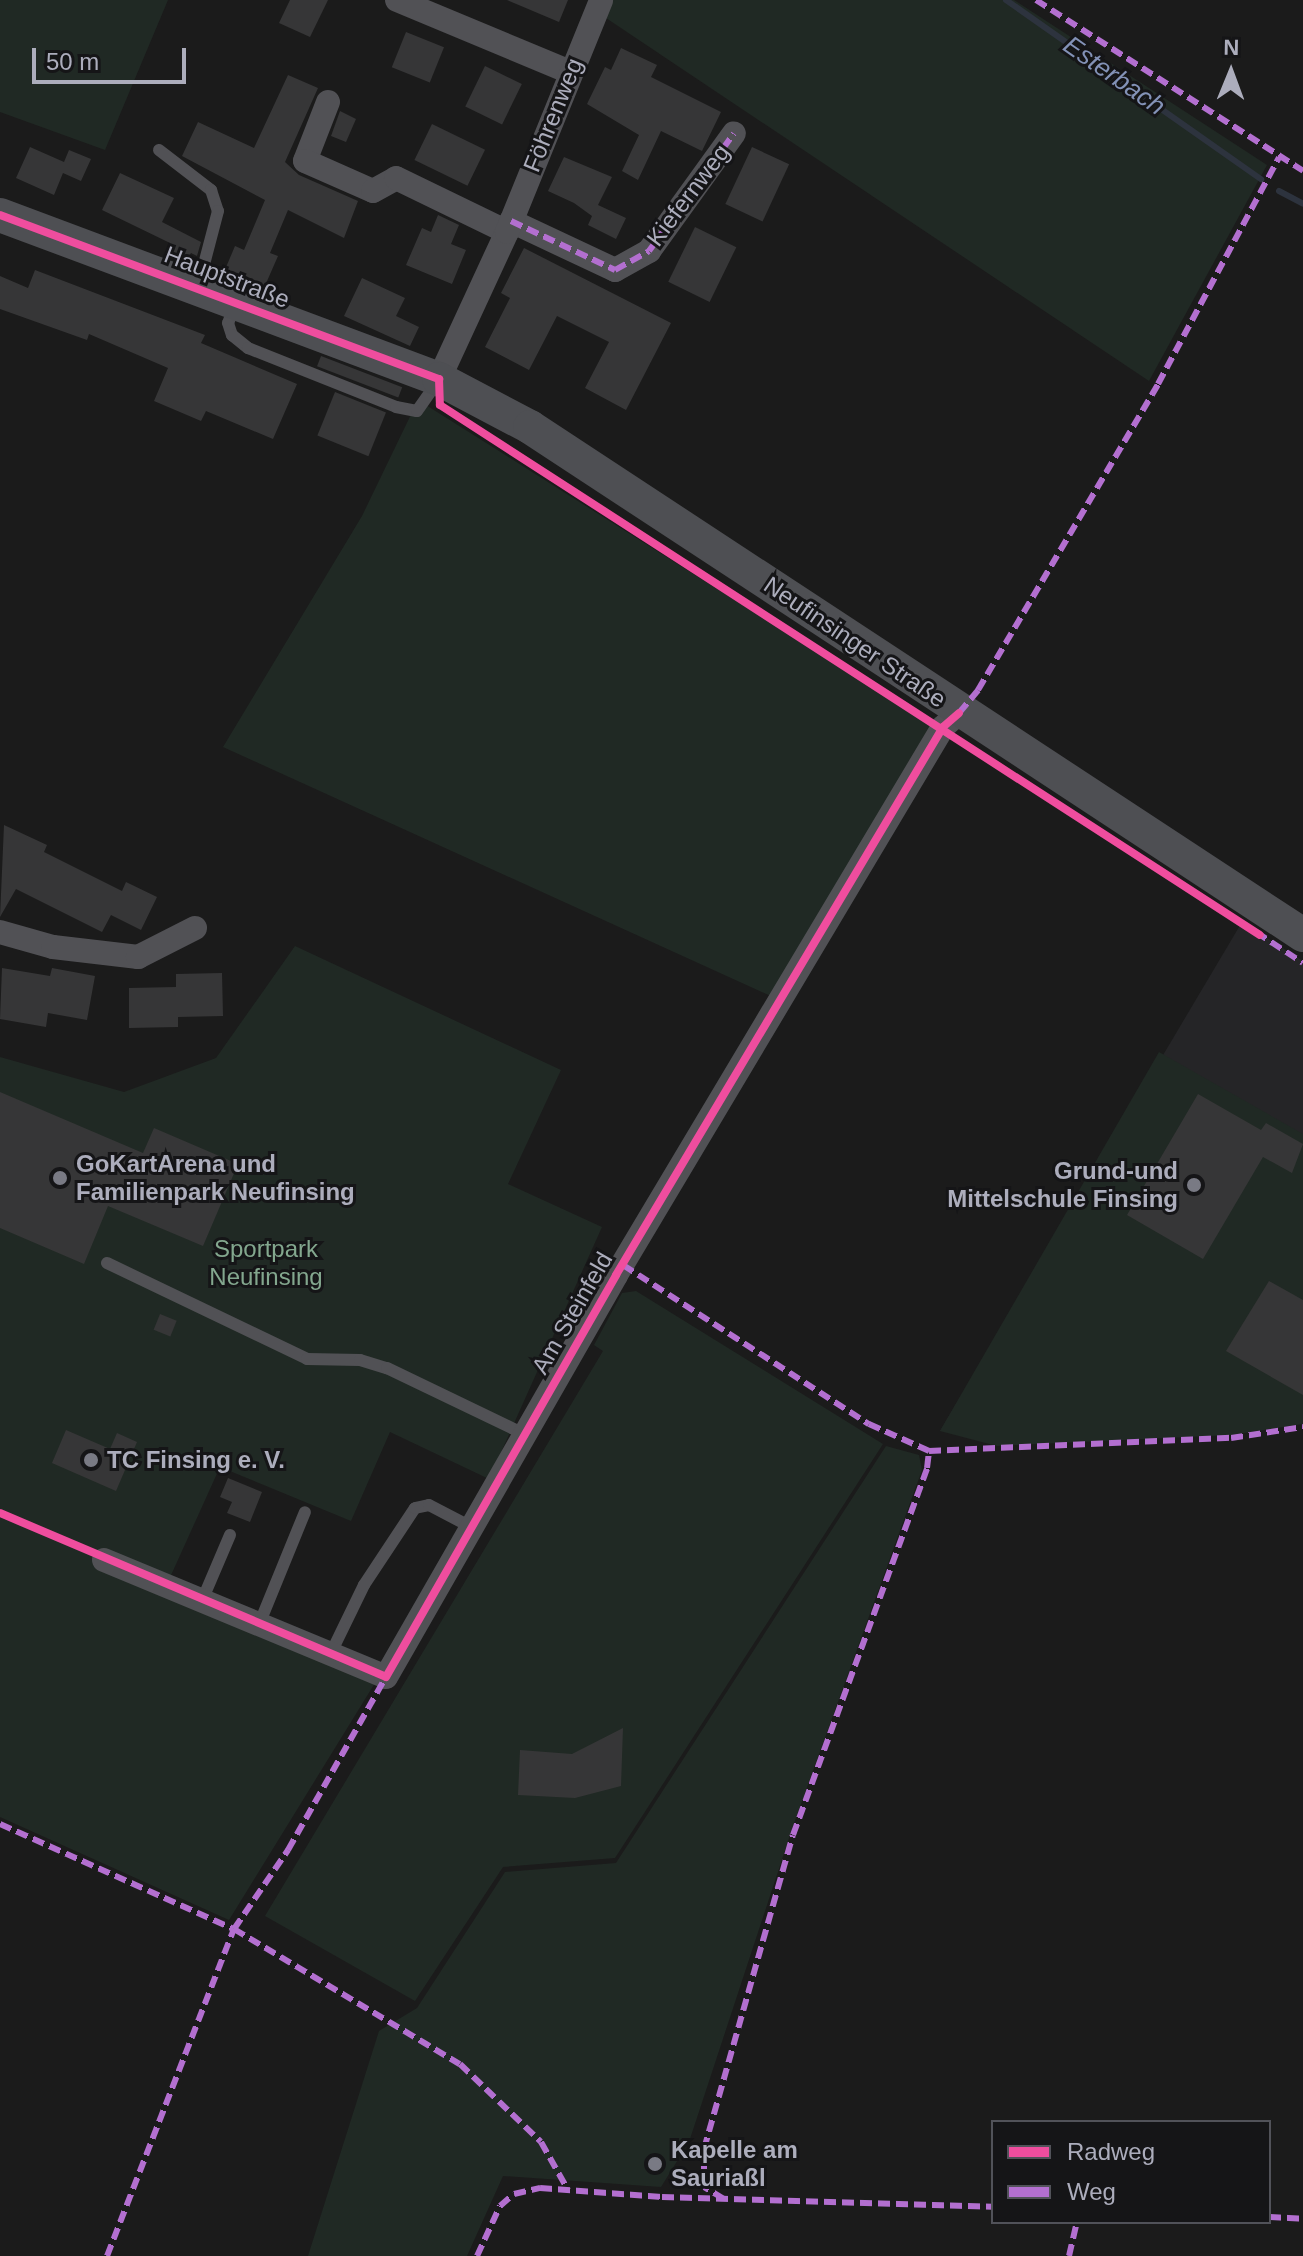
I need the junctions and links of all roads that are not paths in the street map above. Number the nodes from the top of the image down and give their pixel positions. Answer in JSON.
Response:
{"nodes":[{"id":1,"x":397,"y":0,"type":"edge"},
{"id":2,"x":601,"y":0,"type":"edge"},
{"id":3,"x":570,"y":72,"type":"junction"},
{"id":4,"x":328,"y":102,"type":"dead end"},
{"id":5,"x":734,"y":133,"type":"dead end"},
{"id":6,"x":159,"y":150,"type":"dead end"},
{"id":7,"x":0,"y":215,"type":"edge"},
{"id":8,"x":509,"y":226,"type":"junction"},
{"id":9,"x":198,"y":287,"type":"junction"},
{"id":10,"x":439,"y":379,"type":"junction"},
{"id":11,"x":609,"y":477,"type":"joint"},
{"id":12,"x":959,"y":713,"type":"junction"},
{"id":13,"x":195,"y":928,"type":"dead end"},
{"id":14,"x":0,"y":932,"type":"edge"},
{"id":15,"x":1303,"y":935,"type":"edge"},
{"id":16,"x":107,"y":1263,"type":"dead end"},
{"id":17,"x":526,"y":1435,"type":"junction"},
{"id":18,"x":305,"y":1512,"type":"dead end"},
{"id":19,"x":473,"y":1528,"type":"junction"},
{"id":20,"x":230,"y":1535,"type":"dead end"},
{"id":21,"x":104,"y":1560,"type":"dead end"},
{"id":22,"x":201,"y":1603,"type":"junction"},
{"id":23,"x":258,"y":1627,"type":"junction"},
{"id":24,"x":330,"y":1655,"type":"junction"}],
"edges":[{"from":1,"to":3,"type":"street"},
{"from":2,"to":3,"type":"street","name":"Föhrenweg"},
{"from":3,"to":8,"type":"street","name":"Föhrenweg"},
{"from":4,"to":8,"type":"street"},
{"from":5,"to":8,"type":"street","name":"Kiefernweg"},
{"from":6,"to":9,"type":"lane"},
{"from":7,"to":9,"type":"street","name":"Hauptstraße"},
{"from":8,"to":10,"type":"street","name":"Föhrenweg"},
{"from":9,"to":10,"type":"street","name":"Hauptstraße"},
{"from":10,"to":11,"type":"street","name":"Hauptstraße"},
{"from":11,"to":12,"type":"street","name":"Neufinsinger Straße"},
{"from":12,"to":15,"type":"street","name":"Neufinsinger Straße"},
{"from":12,"to":17,"type":"street","name":"Am Steinfeld"},
{"from":13,"to":14,"type":"street"},
{"from":16,"to":17,"type":"lane"},
{"from":17,"to":19,"type":"street","name":"Am Steinfeld"},
{"from":18,"to":23,"type":"lane"},
{"from":19,"to":24,"type":"street","name":"Am Steinfeld"},
{"from":19,"to":24,"type":"lane"},
{"from":20,"to":22,"type":"lane"},
{"from":21,"to":22,"type":"street","name":"Am Steinfeld"},
{"from":22,"to":23,"type":"street","name":"Am Steinfeld"},
{"from":23,"to":24,"type":"street","name":"Am Steinfeld"}]}
